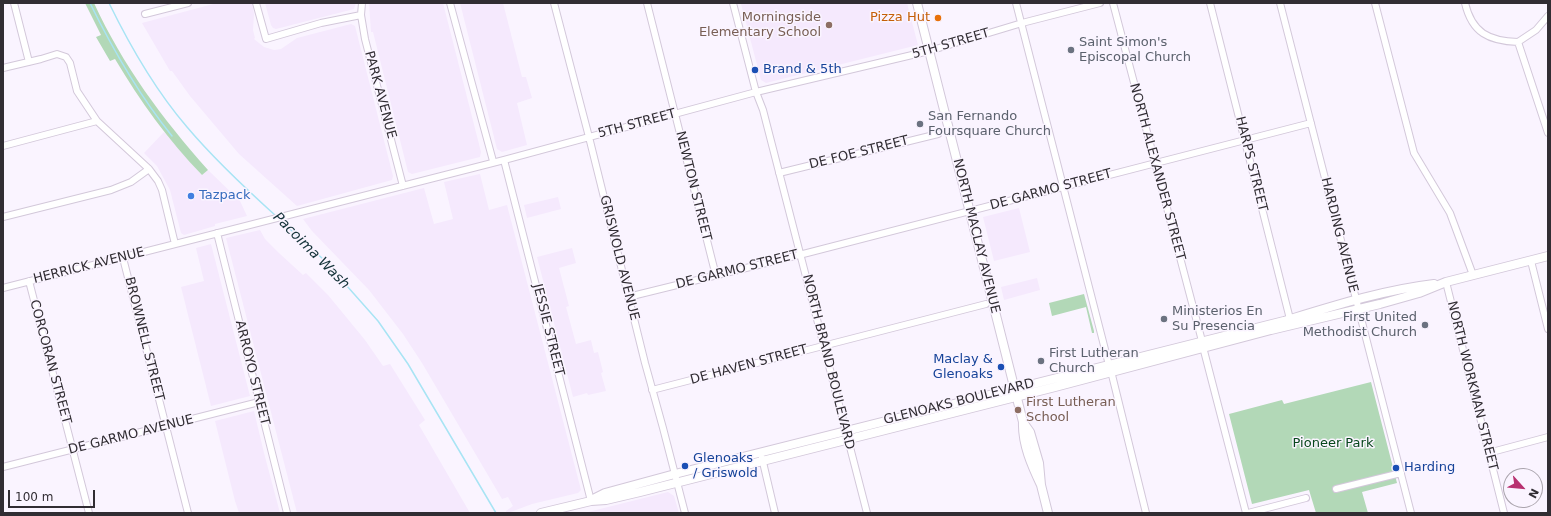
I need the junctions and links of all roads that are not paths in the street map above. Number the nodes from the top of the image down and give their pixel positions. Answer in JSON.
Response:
{"nodes":[{"id":1,"x":14,"y":3,"type":"edge"},
{"id":2,"x":188,"y":3,"type":"edge"},
{"id":3,"x":256,"y":3,"type":"edge"},
{"id":4,"x":362,"y":3,"type":"edge"},
{"id":5,"x":450,"y":3,"type":"edge"},
{"id":6,"x":554,"y":3,"type":"edge"},
{"id":7,"x":647,"y":3,"type":"edge"},
{"id":8,"x":733,"y":3,"type":"edge"},
{"id":9,"x":917,"y":3,"type":"edge"},
{"id":10,"x":1016,"y":3,"type":"edge"},
{"id":11,"x":1100,"y":3,"type":"edge"},
{"id":12,"x":1113,"y":3,"type":"edge"},
{"id":13,"x":1210,"y":3,"type":"edge"},
{"id":14,"x":1280,"y":3,"type":"edge"},
{"id":15,"x":1375,"y":3,"type":"edge"},
{"id":16,"x":1465,"y":3,"type":"edge"},
{"id":17,"x":145,"y":14,"type":"dead end"},
{"id":18,"x":361,"y":14,"type":"junction"},
{"id":19,"x":1548,"y":16,"type":"edge"},
{"id":20,"x":1022,"y":23,"type":"junction"},
{"id":21,"x":1518,"y":42,"type":"junction"},
{"id":22,"x":929,"y":51,"type":"junction"},
{"id":23,"x":29,"y":62,"type":"junction"},
{"id":24,"x":3,"y":68,"type":"edge"},
{"id":25,"x":756,"y":92,"type":"junction"},
{"id":26,"x":675,"y":114,"type":"junction"},
{"id":27,"x":98,"y":121,"type":"junction"},
{"id":28,"x":1311,"y":123,"type":"junction"},
{"id":29,"x":1548,"y":133,"type":"edge"},
{"id":30,"x":938,"y":134,"type":"dead end"},
{"id":31,"x":589,"y":137,"type":"junction"},
{"id":32,"x":1244,"y":140,"type":"junction"},
{"id":33,"x":3,"y":146,"type":"edge"},
{"id":34,"x":504,"y":160,"type":"junction"},
{"id":35,"x":493,"y":161,"type":"junction"},
{"id":36,"x":1154,"y":164,"type":"junction"},
{"id":37,"x":149,"y":169,"type":"junction"},
{"id":38,"x":780,"y":172,"type":"junction"},
{"id":39,"x":403,"y":186,"type":"junction"},
{"id":40,"x":1063,"y":187,"type":"junction"},
{"id":41,"x":970,"y":211,"type":"junction"},
{"id":42,"x":3,"y":217,"type":"edge"},
{"id":43,"x":217,"y":233,"type":"junction"},
{"id":44,"x":175,"y":244,"type":"junction"},
{"id":45,"x":801,"y":255,"type":"junction"},
{"id":46,"x":1548,"y":256,"type":"edge"},
{"id":47,"x":123,"y":258,"type":"junction"},
{"id":48,"x":1531,"y":261,"type":"junction"},
{"id":49,"x":1473,"y":275,"type":"junction"},
{"id":50,"x":716,"y":276,"type":"junction"},
{"id":51,"x":29,"y":281,"type":"junction"},
{"id":52,"x":1446,"y":282,"type":"junction"},
{"id":53,"x":3,"y":288,"type":"edge"},
{"id":54,"x":628,"y":297,"type":"junction"},
{"id":55,"x":1356,"y":300,"type":"junction"},
{"id":56,"x":986,"y":304,"type":"dead end"},
{"id":57,"x":1358,"y":309,"type":"junction"},
{"id":58,"x":1291,"y":322,"type":"junction"},
{"id":59,"x":1548,"y":330,"type":"edge"},
{"id":60,"x":1203,"y":344,"type":"junction"},
{"id":61,"x":824,"y":346,"type":"junction"},
{"id":62,"x":1110,"y":368,"type":"junction"},
{"id":63,"x":1015,"y":387,"type":"junction"},
{"id":64,"x":652,"y":390,"type":"junction"},
{"id":65,"x":1017,"y":396,"type":"junction"},
{"id":66,"x":259,"y":402,"type":"junction"},
{"id":67,"x":166,"y":426,"type":"junction"},
{"id":68,"x":846,"y":431,"type":"junction"},
{"id":69,"x":1548,"y":437,"type":"edge"},
{"id":70,"x":848,"y":439,"type":"junction"},
{"id":71,"x":73,"y":449,"type":"junction"},
{"id":72,"x":760,"y":452,"type":"junction"},
{"id":73,"x":1488,"y":453,"type":"junction"},
{"id":74,"x":762,"y":461,"type":"junction"},
{"id":75,"x":3,"y":467,"type":"edge"},
{"id":76,"x":1401,"y":473,"type":"junction"},
{"id":77,"x":675,"y":474,"type":"junction"},
{"id":78,"x":677,"y":483,"type":"junction"},
{"id":79,"x":1336,"y":489,"type":"dead end"},
{"id":80,"x":1306,"y":498,"type":"dead end"},
{"id":81,"x":590,"y":500,"type":"junction"},
{"id":82,"x":89,"y":513,"type":"edge"},
{"id":83,"x":188,"y":513,"type":"edge"},
{"id":84,"x":287,"y":513,"type":"edge"},
{"id":85,"x":541,"y":513,"type":"edge"},
{"id":86,"x":685,"y":513,"type":"edge"},
{"id":87,"x":775,"y":513,"type":"edge"},
{"id":88,"x":867,"y":513,"type":"edge"},
{"id":89,"x":1048,"y":513,"type":"edge"},
{"id":90,"x":1146,"y":513,"type":"edge"},
{"id":91,"x":1247,"y":513,"type":"edge"},
{"id":92,"x":1411,"y":513,"type":"edge"},
{"id":93,"x":1504,"y":513,"type":"edge"}],
"edges":[{"from":1,"to":23,"type":"street"},
{"from":2,"to":17,"type":"street"},
{"from":3,"to":18,"type":"street"},
{"from":4,"to":18,"type":"street","name":"PARK AVENUE"},
{"from":5,"to":35,"type":"street"},
{"from":6,"to":31,"type":"street","name":"GRISWOLD AVENUE"},
{"from":7,"to":26,"type":"street","name":"NEWTON STREET"},
{"from":8,"to":25,"type":"street","name":"NORTH BRAND BOULEVARD"},
{"from":9,"to":22,"type":"main road","name":"NORTH MACLAY AVENUE"},
{"from":10,"to":20,"type":"street"},
{"from":11,"to":20,"type":"street","name":"5TH STREET"},
{"from":12,"to":36,"type":"street","name":"NORTH ALEXANDER STREET"},
{"from":13,"to":32,"type":"street","name":"HARPS STREET"},
{"from":14,"to":28,"type":"street","name":"HARDING AVENUE"},
{"from":15,"to":49,"type":"street"},
{"from":16,"to":21,"type":"street"},
{"from":18,"to":39,"type":"street","name":"PARK AVENUE"},
{"from":19,"to":21,"type":"street"},
{"from":20,"to":22,"type":"street","name":"5TH STREET"},
{"from":20,"to":40,"type":"street"},
{"from":21,"to":29,"type":"street"},
{"from":22,"to":25,"type":"street","name":"5TH STREET"},
{"from":22,"to":41,"type":"main road","name":"NORTH MACLAY AVENUE"},
{"from":23,"to":24,"type":"street"},
{"from":23,"to":27,"type":"street"},
{"from":25,"to":26,"type":"street","name":"5TH STREET"},
{"from":25,"to":38,"type":"street","name":"NORTH BRAND BOULEVARD"},
{"from":26,"to":31,"type":"street","name":"5TH STREET"},
{"from":26,"to":50,"type":"street","name":"NEWTON STREET"},
{"from":27,"to":33,"type":"street"},
{"from":27,"to":37,"type":"street"},
{"from":28,"to":32,"type":"street","name":"DE GARMO STREET"},
{"from":28,"to":55,"type":"street","name":"HARDING AVENUE"},
{"from":30,"to":38,"type":"street","name":"DE FOE STREET"},
{"from":31,"to":34,"type":"street","name":"5TH STREET"},
{"from":31,"to":54,"type":"street","name":"GRISWOLD AVENUE"},
{"from":32,"to":36,"type":"street","name":"DE GARMO STREET"},
{"from":32,"to":58,"type":"street","name":"HARPS STREET"},
{"from":34,"to":35,"type":"street","name":"5TH STREET"},
{"from":34,"to":81,"type":"street","name":"JESSIE STREET"},
{"from":35,"to":39,"type":"street","name":"5TH STREET"},
{"from":36,"to":40,"type":"street","name":"DE GARMO STREET"},
{"from":36,"to":60,"type":"street","name":"NORTH ALEXANDER STREET"},
{"from":37,"to":42,"type":"street"},
{"from":37,"to":44,"type":"street"},
{"from":38,"to":45,"type":"street","name":"NORTH BRAND BOULEVARD"},
{"from":39,"to":43,"type":"street","name":"5TH STREET"},
{"from":40,"to":41,"type":"street","name":"DE GARMO STREET"},
{"from":40,"to":62,"type":"street"},
{"from":41,"to":45,"type":"street","name":"DE GARMO STREET"},
{"from":41,"to":63,"type":"main road","name":"NORTH MACLAY AVENUE"},
{"from":43,"to":44,"type":"street","name":"5TH STREET"},
{"from":43,"to":66,"type":"street","name":"ARROYO STREET"},
{"from":44,"to":47,"type":"street","name":"HERRICK AVENUE"},
{"from":45,"to":50,"type":"street","name":"DE GARMO STREET"},
{"from":45,"to":61,"type":"street","name":"NORTH BRAND BOULEVARD"},
{"from":46,"to":48,"type":"main road","name":"GLENOAKS BOULEVARD"},
{"from":47,"to":51,"type":"street","name":"HERRICK AVENUE"},
{"from":47,"to":67,"type":"street","name":"BROWNELL STREET"},
{"from":48,"to":49,"type":"main road","name":"GLENOAKS BOULEVARD"},
{"from":48,"to":59,"type":"street"},
{"from":49,"to":52,"type":"main road","name":"GLENOAKS BOULEVARD"},
{"from":50,"to":54,"type":"street","name":"DE GARMO STREET"},
{"from":51,"to":53,"type":"street","name":"HERRICK AVENUE"},
{"from":51,"to":71,"type":"street","name":"CORCORAN STREET"},
{"from":52,"to":55,"type":"main road","name":"GLENOAKS BOULEVARD"},
{"from":52,"to":57,"type":"main road","name":"GLENOAKS BOULEVARD"},
{"from":52,"to":73,"type":"street","name":"NORTH WORKMAN STREET"},
{"from":54,"to":64,"type":"street","name":"GRISWOLD AVENUE"},
{"from":55,"to":57,"type":"street","name":"HARDING AVENUE"},
{"from":55,"to":58,"type":"main road","name":"GLENOAKS BOULEVARD"},
{"from":56,"to":61,"type":"street","name":"DE HAVEN STREET"},
{"from":57,"to":58,"type":"main road","name":"GLENOAKS BOULEVARD"},
{"from":57,"to":76,"type":"street","name":"HARDING AVENUE"},
{"from":58,"to":60,"type":"main road","name":"GLENOAKS BOULEVARD"},
{"from":60,"to":62,"type":"main road","name":"GLENOAKS BOULEVARD"},
{"from":60,"to":91,"type":"street","name":"NORTH ALEXANDER STREET"},
{"from":61,"to":64,"type":"street","name":"DE HAVEN STREET"},
{"from":61,"to":68,"type":"street","name":"NORTH BRAND BOULEVARD"},
{"from":62,"to":63,"type":"main road","name":"GLENOAKS BOULEVARD"},
{"from":62,"to":65,"type":"main road","name":"GLENOAKS BOULEVARD"},
{"from":62,"to":90,"type":"street"},
{"from":63,"to":65,"type":"main road","name":"NORTH MACLAY AVENUE"},
{"from":63,"to":68,"type":"main road","name":"GLENOAKS BOULEVARD"},
{"from":64,"to":77,"type":"street","name":"GRISWOLD AVENUE"},
{"from":65,"to":70,"type":"main road","name":"GLENOAKS BOULEVARD"},
{"from":65,"to":89,"type":"main road","name":"NORTH MACLAY AVENUE"},
{"from":66,"to":67,"type":"street","name":"DE GARMO AVENUE"},
{"from":66,"to":84,"type":"street","name":"ARROYO STREET"},
{"from":67,"to":71,"type":"street","name":"DE GARMO AVENUE"},
{"from":67,"to":83,"type":"street","name":"BROWNELL STREET"},
{"from":68,"to":70,"type":"street","name":"NORTH BRAND BOULEVARD"},
{"from":68,"to":72,"type":"main road","name":"GLENOAKS BOULEVARD"},
{"from":69,"to":73,"type":"street"},
{"from":70,"to":74,"type":"main road","name":"GLENOAKS BOULEVARD"},
{"from":70,"to":88,"type":"street","name":"NORTH BRAND BOULEVARD"},
{"from":71,"to":75,"type":"street","name":"DE GARMO AVENUE"},
{"from":71,"to":82,"type":"street","name":"CORCORAN STREET"},
{"from":72,"to":74,"type":"street"},
{"from":72,"to":77,"type":"main road","name":"GLENOAKS BOULEVARD"},
{"from":73,"to":93,"type":"street","name":"NORTH WORKMAN STREET"},
{"from":74,"to":78,"type":"main road","name":"GLENOAKS BOULEVARD"},
{"from":74,"to":87,"type":"street"},
{"from":76,"to":79,"type":"street"},
{"from":76,"to":92,"type":"street","name":"HARDING AVENUE"},
{"from":77,"to":78,"type":"street","name":"GRISWOLD AVENUE"},
{"from":77,"to":81,"type":"main road","name":"GLENOAKS BOULEVARD"},
{"from":78,"to":81,"type":"main road","name":"GLENOAKS BOULEVARD"},
{"from":78,"to":86,"type":"street","name":"GRISWOLD AVENUE"},
{"from":80,"to":91,"type":"street"},
{"from":81,"to":85,"type":"main road","name":"GLENOAKS BOULEVARD"}]}
